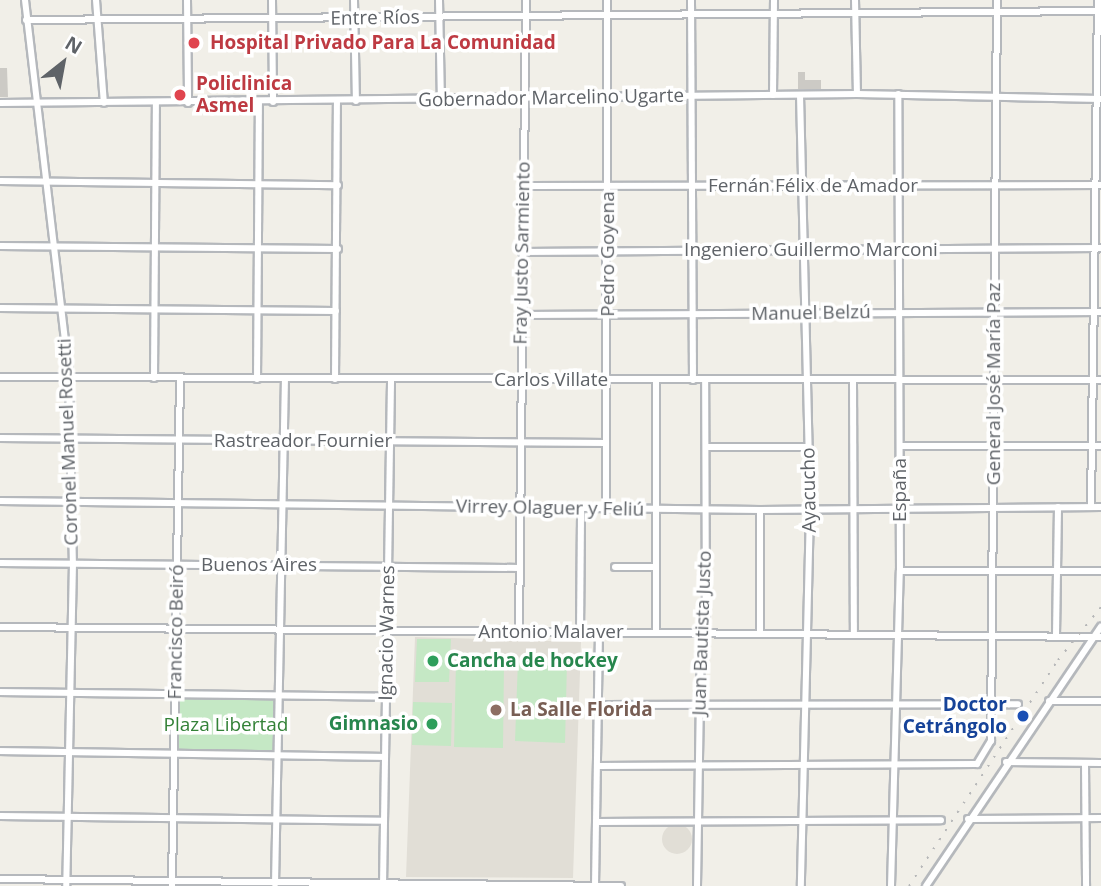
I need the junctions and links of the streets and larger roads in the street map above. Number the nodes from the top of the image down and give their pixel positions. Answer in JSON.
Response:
{"nodes":[{"id":1,"x":25,"y":0,"type":"edge"},
{"id":2,"x":96,"y":0,"type":"edge"},
{"id":3,"x":187,"y":0,"type":"edge"},
{"id":4,"x":272,"y":0,"type":"edge"},
{"id":5,"x":354,"y":0,"type":"edge"},
{"id":6,"x":439,"y":0,"type":"edge"},
{"id":7,"x":526,"y":0,"type":"edge"},
{"id":8,"x":607,"y":0,"type":"edge"},
{"id":9,"x":691,"y":0,"type":"edge"},
{"id":10,"x":774,"y":0,"type":"edge"},
{"id":11,"x":855,"y":0,"type":"edge"},
{"id":12,"x":998,"y":0,"type":"edge"},
{"id":13,"x":1098,"y":0,"type":"edge"},
{"id":14,"x":997,"y":10,"type":"junction"},
{"id":15,"x":856,"y":11,"type":"junction"},
{"id":16,"x":1099,"y":11,"type":"edge"},
{"id":17,"x":774,"y":12,"type":"junction"},
{"id":18,"x":691,"y":13,"type":"junction"},
{"id":19,"x":607,"y":14,"type":"junction"},
{"id":20,"x":525,"y":15,"type":"junction"},
{"id":21,"x":439,"y":17,"type":"junction"},
{"id":22,"x":354,"y":18,"type":"junction"},
{"id":23,"x":97,"y":19,"type":"junction"},
{"id":24,"x":187,"y":19,"type":"junction"},
{"id":25,"x":26,"y":20,"type":"junction"},
{"id":26,"x":272,"y":20,"type":"junction"},
{"id":27,"x":857,"y":93,"type":"junction"},
{"id":28,"x":800,"y":94,"type":"junction"},
{"id":29,"x":898,"y":94,"type":"junction"},
{"id":30,"x":773,"y":95,"type":"junction"},
{"id":31,"x":691,"y":96,"type":"junction"},
{"id":32,"x":996,"y":96,"type":"junction"},
{"id":33,"x":607,"y":98,"type":"junction"},
{"id":34,"x":524,"y":99,"type":"junction"},
{"id":35,"x":1098,"y":99,"type":"edge"},
{"id":36,"x":441,"y":100,"type":"junction"},
{"id":37,"x":337,"y":101,"type":"junction"},
{"id":38,"x":356,"y":101,"type":"junction"},
{"id":39,"x":272,"y":102,"type":"junction"},
{"id":40,"x":0,"y":103,"type":"edge"},
{"id":41,"x":34,"y":103,"type":"junction"},
{"id":42,"x":104,"y":103,"type":"junction"},
{"id":43,"x":156,"y":103,"type":"junction"},
{"id":44,"x":188,"y":103,"type":"junction"},
{"id":45,"x":259,"y":103,"type":"junction"},
{"id":46,"x":0,"y":181,"type":"edge"},
{"id":47,"x":44,"y":182,"type":"junction"},
{"id":48,"x":157,"y":183,"type":"junction"},
{"id":49,"x":258,"y":184,"type":"junction"},
{"id":50,"x":898,"y":185,"type":"junction"},
{"id":51,"x":996,"y":185,"type":"junction"},
{"id":52,"x":1098,"y":185,"type":"edge"},
{"id":53,"x":338,"y":186,"type":"junction"},
{"id":54,"x":524,"y":186,"type":"junction"},
{"id":55,"x":608,"y":186,"type":"junction"},
{"id":56,"x":692,"y":186,"type":"junction"},
{"id":57,"x":803,"y":186,"type":"junction"},
{"id":58,"x":0,"y":246,"type":"edge"},
{"id":59,"x":52,"y":246,"type":"junction"},
{"id":60,"x":156,"y":248,"type":"junction"},
{"id":61,"x":257,"y":248,"type":"junction"},
{"id":62,"x":1098,"y":248,"type":"edge"},
{"id":63,"x":338,"y":249,"type":"junction"},
{"id":64,"x":898,"y":249,"type":"junction"},
{"id":65,"x":995,"y":249,"type":"junction"},
{"id":66,"x":804,"y":250,"type":"junction"},
{"id":67,"x":608,"y":251,"type":"junction"},
{"id":68,"x":694,"y":251,"type":"junction"},
{"id":69,"x":522,"y":252,"type":"junction"},
{"id":70,"x":0,"y":308,"type":"edge"},
{"id":71,"x":61,"y":308,"type":"junction"},
{"id":72,"x":155,"y":309,"type":"junction"},
{"id":73,"x":256,"y":310,"type":"junction"},
{"id":74,"x":336,"y":311,"type":"junction"},
{"id":75,"x":899,"y":311,"type":"junction"},
{"id":76,"x":1098,"y":312,"type":"edge"},
{"id":77,"x":806,"y":313,"type":"junction"},
{"id":78,"x":995,"y":313,"type":"junction"},
{"id":79,"x":608,"y":314,"type":"junction"},
{"id":80,"x":692,"y":314,"type":"junction"},
{"id":81,"x":521,"y":315,"type":"junction"},
{"id":82,"x":0,"y":377,"type":"edge"},
{"id":83,"x":69,"y":377,"type":"junction"},
{"id":84,"x":154,"y":378,"type":"junction"},
{"id":85,"x":180,"y":378,"type":"junction"},
{"id":86,"x":257,"y":379,"type":"junction"},
{"id":87,"x":285,"y":379,"type":"junction"},
{"id":88,"x":335,"y":379,"type":"junction"},
{"id":89,"x":898,"y":379,"type":"junction"},
{"id":90,"x":391,"y":380,"type":"junction"},
{"id":91,"x":607,"y":380,"type":"junction"},
{"id":92,"x":656,"y":380,"type":"junction"},
{"id":93,"x":693,"y":380,"type":"junction"},
{"id":94,"x":705,"y":380,"type":"junction"},
{"id":95,"x":853,"y":380,"type":"junction"},
{"id":96,"x":1097,"y":380,"type":"edge"},
{"id":97,"x":521,"y":381,"type":"junction"},
{"id":98,"x":808,"y":381,"type":"junction"},
{"id":99,"x":995,"y":381,"type":"junction"},
{"id":100,"x":0,"y":438,"type":"edge"},
{"id":101,"x":70,"y":439,"type":"junction"},
{"id":102,"x":179,"y":441,"type":"junction"},
{"id":103,"x":284,"y":441,"type":"junction"},
{"id":104,"x":390,"y":442,"type":"junction"},
{"id":105,"x":520,"y":443,"type":"junction"},
{"id":106,"x":606,"y":443,"type":"junction"},
{"id":107,"x":900,"y":446,"type":"junction"},
{"id":108,"x":1092,"y":446,"type":"junction"},
{"id":109,"x":1101,"y":446,"type":"edge"},
{"id":110,"x":706,"y":447,"type":"junction"},
{"id":111,"x":808,"y":447,"type":"junction"},
{"id":112,"x":994,"y":447,"type":"junction"},
{"id":113,"x":0,"y":501,"type":"edge"},
{"id":114,"x":71,"y":501,"type":"junction"},
{"id":115,"x":178,"y":504,"type":"junction"},
{"id":116,"x":283,"y":504,"type":"junction"},
{"id":117,"x":390,"y":506,"type":"junction"},
{"id":118,"x":1058,"y":507,"type":"junction"},
{"id":119,"x":1091,"y":507,"type":"junction"},
{"id":120,"x":1101,"y":507,"type":"edge"},
{"id":121,"x":519,"y":508,"type":"junction"},
{"id":122,"x":581,"y":508,"type":"junction"},
{"id":123,"x":606,"y":508,"type":"junction"},
{"id":124,"x":993,"y":508,"type":"junction"},
{"id":125,"x":656,"y":509,"type":"junction"},
{"id":126,"x":706,"y":509,"type":"junction"},
{"id":127,"x":853,"y":509,"type":"junction"},
{"id":128,"x":901,"y":509,"type":"junction"},
{"id":129,"x":760,"y":510,"type":"junction"},
{"id":130,"x":810,"y":510,"type":"junction"},
{"id":131,"x":0,"y":563,"type":"edge"},
{"id":132,"x":73,"y":563,"type":"junction"},
{"id":133,"x":177,"y":564,"type":"junction"},
{"id":134,"x":281,"y":565,"type":"junction"},
{"id":135,"x":389,"y":566,"type":"junction"},
{"id":136,"x":615,"y":567,"type":"dead end"},
{"id":137,"x":656,"y":567,"type":"junction"},
{"id":138,"x":519,"y":568,"type":"junction"},
{"id":139,"x":900,"y":571,"type":"junction"},
{"id":140,"x":993,"y":571,"type":"junction"},
{"id":141,"x":1057,"y":571,"type":"junction"},
{"id":142,"x":1101,"y":571,"type":"edge"},
{"id":143,"x":0,"y":626,"type":"edge"},
{"id":144,"x":1101,"y":626,"type":"edge"},
{"id":145,"x":72,"y":628,"type":"junction"},
{"id":146,"x":176,"y":629,"type":"junction"},
{"id":147,"x":281,"y":630,"type":"junction"},
{"id":148,"x":388,"y":631,"type":"junction"},
{"id":149,"x":519,"y":632,"type":"junction"},
{"id":150,"x":580,"y":632,"type":"junction"},
{"id":151,"x":599,"y":632,"type":"junction"},
{"id":152,"x":656,"y":632,"type":"junction"},
{"id":153,"x":704,"y":632,"type":"junction"},
{"id":154,"x":760,"y":632,"type":"junction"},
{"id":155,"x":810,"y":633,"type":"junction"},
{"id":156,"x":854,"y":634,"type":"junction"},
{"id":157,"x":899,"y":634,"type":"junction"},
{"id":158,"x":991,"y":634,"type":"junction"},
{"id":159,"x":1056,"y":635,"type":"junction"},
{"id":160,"x":1093,"y":637,"type":"junction"},
{"id":161,"x":1101,"y":637,"type":"edge"},
{"id":162,"x":0,"y":692,"type":"edge"},
{"id":163,"x":69,"y":692,"type":"junction"},
{"id":164,"x":175,"y":695,"type":"junction"},
{"id":165,"x":279,"y":696,"type":"junction"},
{"id":166,"x":386,"y":697,"type":"junction"},
{"id":167,"x":1049,"y":701,"type":"junction"},
{"id":168,"x":1101,"y":701,"type":"edge"},
{"id":169,"x":807,"y":703,"type":"junction"},
{"id":170,"x":1018,"y":704,"type":"dead end"},
{"id":171,"x":599,"y":705,"type":"junction"},
{"id":172,"x":699,"y":705,"type":"junction"},
{"id":173,"x":897,"y":705,"type":"junction"},
{"id":174,"x":993,"y":705,"type":"junction"},
{"id":175,"x":0,"y":751,"type":"edge"},
{"id":176,"x":69,"y":752,"type":"junction"},
{"id":177,"x":174,"y":754,"type":"junction"},
{"id":178,"x":279,"y":755,"type":"junction"},
{"id":179,"x":385,"y":757,"type":"junction"},
{"id":180,"x":805,"y":762,"type":"junction"},
{"id":181,"x":1006,"y":762,"type":"junction"},
{"id":182,"x":698,"y":764,"type":"junction"},
{"id":183,"x":1085,"y":764,"type":"junction"},
{"id":184,"x":1101,"y":764,"type":"edge"},
{"id":185,"x":895,"y":765,"type":"junction"},
{"id":186,"x":597,"y":766,"type":"junction"},
{"id":187,"x":0,"y":816,"type":"edge"},
{"id":188,"x":68,"y":817,"type":"junction"},
{"id":189,"x":803,"y":818,"type":"junction"},
{"id":190,"x":1085,"y":818,"type":"junction"},
{"id":191,"x":1101,"y":818,"type":"edge"},
{"id":192,"x":697,"y":819,"type":"junction"},
{"id":193,"x":173,"y":820,"type":"junction"},
{"id":194,"x":277,"y":820,"type":"junction"},
{"id":195,"x":893,"y":820,"type":"junction"},
{"id":196,"x":941,"y":820,"type":"dead end"},
{"id":197,"x":968,"y":820,"type":"junction"},
{"id":198,"x":383,"y":821,"type":"junction"},
{"id":199,"x":596,"y":822,"type":"junction"},
{"id":200,"x":0,"y":879,"type":"edge"},
{"id":201,"x":67,"y":883,"type":"edge"},
{"id":202,"x":172,"y":884,"type":"edge"},
{"id":203,"x":275,"y":884,"type":"edge"},
{"id":204,"x":383,"y":885,"type":"edge"},
{"id":205,"x":488,"y":885,"type":"edge"},
{"id":206,"x":594,"y":886,"type":"edge"},
{"id":207,"x":621,"y":886,"type":"edge"},
{"id":208,"x":697,"y":886,"type":"edge"},
{"id":209,"x":800,"y":886,"type":"edge"},
{"id":210,"x":891,"y":886,"type":"edge"},
{"id":211,"x":926,"y":886,"type":"edge"},
{"id":212,"x":1086,"y":886,"type":"edge"}],
"edges":[{"from":1,"to":25,"type":"street","name":"Coronel Manuel Rosetti"},
{"from":2,"to":23,"type":"street"},
{"from":3,"to":24,"type":"street"},
{"from":4,"to":26,"type":"street"},
{"from":5,"to":22,"type":"street"},
{"from":6,"to":21,"type":"street"},
{"from":7,"to":20,"type":"street","name":"Fray Justo Sarmiento"},
{"from":8,"to":19,"type":"street","name":"Pedro Goyena"},
{"from":9,"to":18,"type":"street"},
{"from":10,"to":17,"type":"street"},
{"from":11,"to":15,"type":"street"},
{"from":12,"to":14,"type":"street","name":"General José María Paz"},
{"from":13,"to":16,"type":"street"},
{"from":14,"to":15,"type":"street","name":"Entre Ríos"},
{"from":14,"to":16,"type":"street","name":"Entre Ríos"},
{"from":14,"to":32,"type":"street","name":"General José María Paz"},
{"from":15,"to":17,"type":"street","name":"Entre Ríos"},
{"from":15,"to":27,"type":"street"},
{"from":16,"to":35,"type":"street"},
{"from":17,"to":18,"type":"street","name":"Entre Ríos"},
{"from":17,"to":30,"type":"street"},
{"from":18,"to":19,"type":"street","name":"Entre Ríos"},
{"from":18,"to":31,"type":"street"},
{"from":19,"to":20,"type":"street","name":"Entre Ríos"},
{"from":19,"to":33,"type":"street","name":"Pedro Goyena"},
{"from":20,"to":21,"type":"street","name":"Entre Ríos"},
{"from":20,"to":34,"type":"street","name":"Fray Justo Sarmiento"},
{"from":21,"to":22,"type":"street","name":"Entre Ríos"},
{"from":21,"to":36,"type":"street"},
{"from":22,"to":26,"type":"street","name":"Entre Ríos"},
{"from":22,"to":38,"type":"street"},
{"from":23,"to":24,"type":"street","name":"Entre Ríos"},
{"from":23,"to":25,"type":"street","name":"Entre Ríos"},
{"from":23,"to":42,"type":"street"},
{"from":24,"to":26,"type":"street","name":"Entre Ríos"},
{"from":24,"to":44,"type":"street"},
{"from":25,"to":41,"type":"street","name":"Coronel Manuel Rosetti"},
{"from":26,"to":39,"type":"street"},
{"from":27,"to":28,"type":"street","name":"Gobernador Marcelino Ugarte"},
{"from":27,"to":29,"type":"street","name":"Gobernador Marcelino Ugarte"},
{"from":28,"to":30,"type":"street","name":"Gobernador Marcelino Ugarte"},
{"from":28,"to":57,"type":"street","name":"Ayacucho"},
{"from":29,"to":32,"type":"street","name":"Gobernador Marcelino Ugarte"},
{"from":29,"to":50,"type":"street","name":"España"},
{"from":30,"to":31,"type":"street","name":"Gobernador Marcelino Ugarte"},
{"from":31,"to":33,"type":"street","name":"Gobernador Marcelino Ugarte"},
{"from":31,"to":56,"type":"street"},
{"from":32,"to":35,"type":"street","name":"Gobernador Marcelino Ugarte"},
{"from":32,"to":51,"type":"street","name":"General José María Paz"},
{"from":33,"to":34,"type":"street","name":"Gobernador Marcelino Ugarte"},
{"from":33,"to":55,"type":"street","name":"Pedro Goyena"},
{"from":34,"to":36,"type":"street","name":"Gobernador Marcelino Ugarte"},
{"from":34,"to":54,"type":"street","name":"Fray Justo Sarmiento"},
{"from":35,"to":52,"type":"street"},
{"from":36,"to":38,"type":"street","name":"Gobernador Marcelino Ugarte"},
{"from":37,"to":38,"type":"street","name":"Gobernador Marcelino Ugarte"},
{"from":37,"to":39,"type":"street","name":"Gobernador Marcelino Ugarte"},
{"from":37,"to":53,"type":"street"},
{"from":39,"to":45,"type":"street","name":"Gobernador Marcelino Ugarte"},
{"from":40,"to":41,"type":"street","name":"Gobernador Marcelino Ugarte"},
{"from":41,"to":42,"type":"street","name":"Gobernador Marcelino Ugarte"},
{"from":41,"to":47,"type":"street","name":"Coronel Manuel Rosetti"},
{"from":42,"to":43,"type":"street","name":"Gobernador Marcelino Ugarte"},
{"from":43,"to":44,"type":"street","name":"Gobernador Marcelino Ugarte"},
{"from":43,"to":48,"type":"street"},
{"from":44,"to":45,"type":"street","name":"Gobernador Marcelino Ugarte"},
{"from":45,"to":49,"type":"street"},
{"from":46,"to":47,"type":"street"},
{"from":47,"to":48,"type":"street"},
{"from":47,"to":59,"type":"street","name":"Coronel Manuel Rosetti"},
{"from":48,"to":49,"type":"street"},
{"from":48,"to":60,"type":"street"},
{"from":49,"to":53,"type":"street"},
{"from":49,"to":61,"type":"street"},
{"from":50,"to":51,"type":"street","name":"Fernán Félix de Amador"},
{"from":50,"to":57,"type":"street","name":"Fernán Félix de Amador"},
{"from":50,"to":64,"type":"street","name":"España"},
{"from":51,"to":52,"type":"street","name":"Fernán Félix de Amador"},
{"from":51,"to":65,"type":"street","name":"General José María Paz"},
{"from":52,"to":62,"type":"street"},
{"from":53,"to":63,"type":"street"},
{"from":54,"to":55,"type":"street","name":"Fernán Félix de Amador"},
{"from":54,"to":69,"type":"street","name":"Fray Justo Sarmiento"},
{"from":55,"to":56,"type":"street","name":"Fernán Félix de Amador"},
{"from":55,"to":67,"type":"street","name":"Pedro Goyena"},
{"from":56,"to":57,"type":"street","name":"Fernán Félix de Amador"},
{"from":56,"to":68,"type":"street"},
{"from":57,"to":66,"type":"street","name":"Ayacucho"},
{"from":58,"to":59,"type":"street"},
{"from":59,"to":60,"type":"street"},
{"from":59,"to":71,"type":"street","name":"Coronel Manuel Rosetti"},
{"from":60,"to":61,"type":"street"},
{"from":60,"to":72,"type":"street"},
{"from":61,"to":63,"type":"street"},
{"from":61,"to":73,"type":"street"},
{"from":62,"to":65,"type":"street","name":"Ingeniero Guillermo Marconi"},
{"from":62,"to":76,"type":"street"},
{"from":63,"to":74,"type":"street"},
{"from":64,"to":65,"type":"street","name":"Ingeniero Guillermo Marconi"},
{"from":64,"to":66,"type":"street","name":"Ingeniero Guillermo Marconi"},
{"from":64,"to":75,"type":"street","name":"España"},
{"from":65,"to":78,"type":"street","name":"General José María Paz"},
{"from":66,"to":68,"type":"street","name":"Ingeniero Guillermo Marconi"},
{"from":66,"to":77,"type":"street","name":"Ayacucho"},
{"from":67,"to":68,"type":"street","name":"Ingeniero Guillermo Marconi"},
{"from":67,"to":69,"type":"street","name":"Ingeniero Guillermo Marconi"},
{"from":67,"to":79,"type":"street","name":"Pedro Goyena"},
{"from":68,"to":80,"type":"street"},
{"from":69,"to":81,"type":"street","name":"Fray Justo Sarmiento"},
{"from":70,"to":71,"type":"street"},
{"from":71,"to":72,"type":"street"},
{"from":71,"to":83,"type":"street","name":"Coronel Manuel Rosetti"},
{"from":72,"to":73,"type":"street"},
{"from":72,"to":84,"type":"street"},
{"from":73,"to":74,"type":"street"},
{"from":73,"to":86,"type":"street"},
{"from":74,"to":88,"type":"street"},
{"from":75,"to":77,"type":"street","name":"Manuel Belzú"},
{"from":75,"to":78,"type":"street","name":"Manuel Belzú"},
{"from":75,"to":89,"type":"street","name":"España"},
{"from":76,"to":78,"type":"street","name":"Manuel Belzú"},
{"from":76,"to":96,"type":"street"},
{"from":77,"to":80,"type":"street","name":"Manuel Belzú"},
{"from":77,"to":98,"type":"street","name":"Ayacucho"},
{"from":78,"to":99,"type":"street","name":"General José María Paz"},
{"from":79,"to":80,"type":"street","name":"Manuel Belzú"},
{"from":79,"to":81,"type":"street","name":"Manuel Belzú"},
{"from":79,"to":91,"type":"street","name":"Pedro Goyena"},
{"from":80,"to":93,"type":"street"},
{"from":81,"to":97,"type":"street","name":"Fray Justo Sarmiento"},
{"from":82,"to":83,"type":"street","name":"Carlos Villate"},
{"from":83,"to":84,"type":"street","name":"Carlos Villate"},
{"from":83,"to":101,"type":"street","name":"Coronel Manuel Rosetti"},
{"from":84,"to":85,"type":"street","name":"Carlos Villate"},
{"from":85,"to":86,"type":"street","name":"Carlos Villate"},
{"from":85,"to":102,"type":"street","name":"Francisco Beiró"},
{"from":86,"to":87,"type":"street","name":"Carlos Villate"},
{"from":87,"to":88,"type":"street","name":"Carlos Villate"},
{"from":87,"to":103,"type":"street"},
{"from":88,"to":90,"type":"street","name":"Carlos Villate"},
{"from":89,"to":95,"type":"street","name":"Carlos Villate"},
{"from":89,"to":99,"type":"street","name":"Carlos Villate"},
{"from":89,"to":107,"type":"street","name":"España"},
{"from":90,"to":97,"type":"street","name":"Carlos Villate"},
{"from":90,"to":104,"type":"street","name":"Ignacio Warnes"},
{"from":91,"to":92,"type":"street","name":"Carlos Villate"},
{"from":91,"to":97,"type":"street","name":"Carlos Villate"},
{"from":91,"to":106,"type":"street","name":"Pedro Goyena"},
{"from":92,"to":93,"type":"street","name":"Carlos Villate"},
{"from":92,"to":125,"type":"street"},
{"from":93,"to":94,"type":"street","name":"Carlos Villate"},
{"from":94,"to":98,"type":"street","name":"Carlos Villate"},
{"from":94,"to":110,"type":"street","name":"Juan Bautista Justo"},
{"from":95,"to":98,"type":"street","name":"Carlos Villate"},
{"from":95,"to":127,"type":"street"},
{"from":96,"to":99,"type":"street","name":"Carlos Villate"},
{"from":96,"to":108,"type":"street"},
{"from":97,"to":105,"type":"street","name":"Fray Justo Sarmiento"},
{"from":98,"to":111,"type":"street","name":"Ayacucho"},
{"from":99,"to":112,"type":"street","name":"General José María Paz"},
{"from":100,"to":101,"type":"street","name":"Rastreador Fournier"},
{"from":101,"to":102,"type":"street","name":"Rastreador Fournier"},
{"from":101,"to":114,"type":"street","name":"Coronel Manuel Rosetti"},
{"from":102,"to":103,"type":"street","name":"Rastreador Fournier"},
{"from":102,"to":115,"type":"street","name":"Francisco Beiró"},
{"from":103,"to":104,"type":"street","name":"Rastreador Fournier"},
{"from":103,"to":116,"type":"street"},
{"from":104,"to":105,"type":"street","name":"Rastreador Fournier"},
{"from":104,"to":117,"type":"street","name":"Ignacio Warnes"},
{"from":105,"to":106,"type":"street","name":"Rastreador Fournier"},
{"from":105,"to":121,"type":"street","name":"Fray Justo Sarmiento"},
{"from":106,"to":123,"type":"street","name":"Pedro Goyena"},
{"from":107,"to":112,"type":"street"},
{"from":107,"to":128,"type":"street","name":"España"},
{"from":108,"to":109,"type":"street"},
{"from":108,"to":112,"type":"street"},
{"from":108,"to":119,"type":"street"},
{"from":110,"to":111,"type":"street"},
{"from":110,"to":126,"type":"street","name":"Juan Bautista Justo"},
{"from":111,"to":130,"type":"street","name":"Ayacucho"},
{"from":112,"to":124,"type":"street","name":"General José María Paz"},
{"from":113,"to":114,"type":"street","name":"Virrey Olaguer y Feliú"},
{"from":114,"to":115,"type":"street","name":"Virrey Olaguer y Feliú"},
{"from":114,"to":132,"type":"street","name":"Coronel Manuel Rosetti"},
{"from":115,"to":116,"type":"street","name":"Virrey Olaguer y Feliú"},
{"from":115,"to":133,"type":"street","name":"Francisco Beiró"},
{"from":116,"to":117,"type":"street","name":"Virrey Olaguer y Feliú"},
{"from":116,"to":134,"type":"street"},
{"from":117,"to":121,"type":"street","name":"Virrey Olaguer y Feliú"},
{"from":117,"to":135,"type":"street","name":"Ignacio Warnes"},
{"from":118,"to":119,"type":"street","name":"Virrey Olaguer y Feliú"},
{"from":118,"to":124,"type":"street","name":"Virrey Olaguer y Feliú"},
{"from":118,"to":141,"type":"street"},
{"from":119,"to":120,"type":"street","name":"Virrey Olaguer y Feliú"},
{"from":121,"to":122,"type":"street","name":"Virrey Olaguer y Feliú"},
{"from":121,"to":138,"type":"street","name":"Fray Justo Sarmiento"},
{"from":122,"to":123,"type":"street","name":"Virrey Olaguer y Feliú"},
{"from":122,"to":150,"type":"street"},
{"from":123,"to":125,"type":"street","name":"Virrey Olaguer y Feliú"},
{"from":124,"to":128,"type":"street","name":"Virrey Olaguer y Feliú"},
{"from":124,"to":140,"type":"street","name":"General José María Paz"},
{"from":125,"to":126,"type":"street","name":"Virrey Olaguer y Feliú"},
{"from":125,"to":137,"type":"street"},
{"from":126,"to":129,"type":"street","name":"Virrey Olaguer y Feliú"},
{"from":126,"to":153,"type":"street","name":"Juan Bautista Justo"},
{"from":127,"to":128,"type":"street","name":"Virrey Olaguer y Feliú"},
{"from":127,"to":130,"type":"street","name":"Virrey Olaguer y Feliú"},
{"from":127,"to":156,"type":"street"},
{"from":128,"to":139,"type":"street","name":"España"},
{"from":129,"to":130,"type":"street","name":"Virrey Olaguer y Feliú"},
{"from":129,"to":154,"type":"street"},
{"from":130,"to":155,"type":"street","name":"Ayacucho"},
{"from":131,"to":132,"type":"street","name":"Buenos Aires"},
{"from":132,"to":133,"type":"street","name":"Buenos Aires"},
{"from":132,"to":145,"type":"street","name":"Coronel Manuel Rosetti"},
{"from":133,"to":134,"type":"street","name":"Buenos Aires"},
{"from":133,"to":146,"type":"street","name":"Francisco Beiró"},
{"from":134,"to":135,"type":"street","name":"Buenos Aires"},
{"from":134,"to":147,"type":"street"},
{"from":135,"to":138,"type":"street","name":"Buenos Aires"},
{"from":135,"to":148,"type":"street","name":"Ignacio Warnes"},
{"from":136,"to":137,"type":"street"},
{"from":137,"to":152,"type":"street"},
{"from":138,"to":149,"type":"street","name":"Fray Justo Sarmiento"},
{"from":139,"to":140,"type":"street"},
{"from":139,"to":157,"type":"street","name":"España"},
{"from":140,"to":141,"type":"street"},
{"from":140,"to":158,"type":"street","name":"General José María Paz"},
{"from":141,"to":142,"type":"street"},
{"from":141,"to":159,"type":"street"},
{"from":143,"to":145,"type":"street","name":"Antonio Malaver"},
{"from":144,"to":160,"type":"street"},
{"from":145,"to":146,"type":"street","name":"Antonio Malaver"},
{"from":145,"to":163,"type":"street","name":"Coronel Manuel Rosetti"},
{"from":146,"to":147,"type":"street","name":"Antonio Malaver"},
{"from":146,"to":164,"type":"street","name":"Francisco Beiró"},
{"from":147,"to":148,"type":"street","name":"Antonio Malaver"},
{"from":147,"to":165,"type":"street"},
{"from":148,"to":149,"type":"street","name":"Antonio Malaver"},
{"from":148,"to":166,"type":"street","name":"Ignacio Warnes"},
{"from":149,"to":150,"type":"street","name":"Antonio Malaver"},
{"from":150,"to":151,"type":"street","name":"Antonio Malaver"},
{"from":151,"to":152,"type":"street","name":"Antonio Malaver"},
{"from":151,"to":171,"type":"street"},
{"from":152,"to":153,"type":"street","name":"Antonio Malaver"},
{"from":153,"to":154,"type":"street","name":"Antonio Malaver"},
{"from":153,"to":172,"type":"street","name":"Juan Bautista Justo"},
{"from":154,"to":155,"type":"street","name":"Antonio Malaver"},
{"from":155,"to":156,"type":"street","name":"Antonio Malaver"},
{"from":155,"to":169,"type":"street","name":"Ayacucho"},
{"from":156,"to":157,"type":"street","name":"Antonio Malaver"},
{"from":157,"to":158,"type":"street","name":"Antonio Malaver"},
{"from":157,"to":173,"type":"street","name":"España"},
{"from":158,"to":159,"type":"street","name":"Antonio Malaver"},
{"from":158,"to":174,"type":"street","name":"General José María Paz"},
{"from":159,"to":160,"type":"street","name":"Antonio Malaver"},
{"from":160,"to":161,"type":"street","name":"Antonio Malaver"},
{"from":160,"to":167,"type":"street"},
{"from":162,"to":163,"type":"street"},
{"from":163,"to":164,"type":"street"},
{"from":163,"to":176,"type":"street","name":"Coronel Manuel Rosetti"},
{"from":164,"to":165,"type":"street"},
{"from":164,"to":177,"type":"street","name":"Francisco Beiró"},
{"from":165,"to":166,"type":"street"},
{"from":165,"to":178,"type":"street"},
{"from":166,"to":179,"type":"street","name":"Ignacio Warnes"},
{"from":167,"to":168,"type":"street"},
{"from":167,"to":181,"type":"street"},
{"from":169,"to":172,"type":"street"},
{"from":169,"to":173,"type":"street"},
{"from":169,"to":180,"type":"street","name":"Ayacucho"},
{"from":170,"to":174,"type":"street"},
{"from":171,"to":172,"type":"street"},
{"from":171,"to":186,"type":"street"},
{"from":172,"to":182,"type":"street","name":"Juan Bautista Justo"},
{"from":173,"to":174,"type":"street"},
{"from":173,"to":185,"type":"street","name":"España"},
{"from":174,"to":185,"type":"street","name":"General José María Paz"},
{"from":175,"to":176,"type":"street"},
{"from":176,"to":177,"type":"street"},
{"from":176,"to":188,"type":"street","name":"Coronel Manuel Rosetti"},
{"from":177,"to":178,"type":"street"},
{"from":177,"to":193,"type":"street","name":"Francisco Beiró"},
{"from":178,"to":179,"type":"street"},
{"from":178,"to":194,"type":"street"},
{"from":179,"to":198,"type":"street","name":"Ignacio Warnes"},
{"from":180,"to":182,"type":"street"},
{"from":180,"to":185,"type":"street"},
{"from":180,"to":189,"type":"street","name":"Ayacucho"},
{"from":181,"to":183,"type":"street"},
{"from":181,"to":197,"type":"street"},
{"from":182,"to":186,"type":"street"},
{"from":182,"to":192,"type":"street","name":"Juan Bautista Justo"},
{"from":183,"to":184,"type":"street"},
{"from":183,"to":190,"type":"street"},
{"from":185,"to":195,"type":"street","name":"España"},
{"from":186,"to":199,"type":"street"},
{"from":187,"to":188,"type":"street"},
{"from":188,"to":193,"type":"street"},
{"from":188,"to":201,"type":"street","name":"Coronel Manuel Rosetti"},
{"from":189,"to":192,"type":"street"},
{"from":189,"to":195,"type":"street"},
{"from":189,"to":209,"type":"street","name":"Ayacucho"},
{"from":190,"to":191,"type":"street"},
{"from":190,"to":197,"type":"street"},
{"from":190,"to":212,"type":"street"},
{"from":192,"to":199,"type":"street"},
{"from":192,"to":208,"type":"street","name":"Juan Bautista Justo"},
{"from":193,"to":194,"type":"street"},
{"from":193,"to":202,"type":"street","name":"Francisco Beiró"},
{"from":194,"to":198,"type":"street"},
{"from":194,"to":203,"type":"street"},
{"from":195,"to":196,"type":"street"},
{"from":195,"to":210,"type":"street","name":"España"},
{"from":197,"to":211,"type":"street"},
{"from":198,"to":204,"type":"street","name":"Ignacio Warnes"},
{"from":199,"to":206,"type":"street"},
{"from":200,"to":201,"type":"street"},
{"from":201,"to":202,"type":"street"},
{"from":202,"to":203,"type":"street"},
{"from":203,"to":204,"type":"street"},
{"from":204,"to":205,"type":"street"},
{"from":205,"to":206,"type":"street"},
{"from":206,"to":207,"type":"street"}]}
